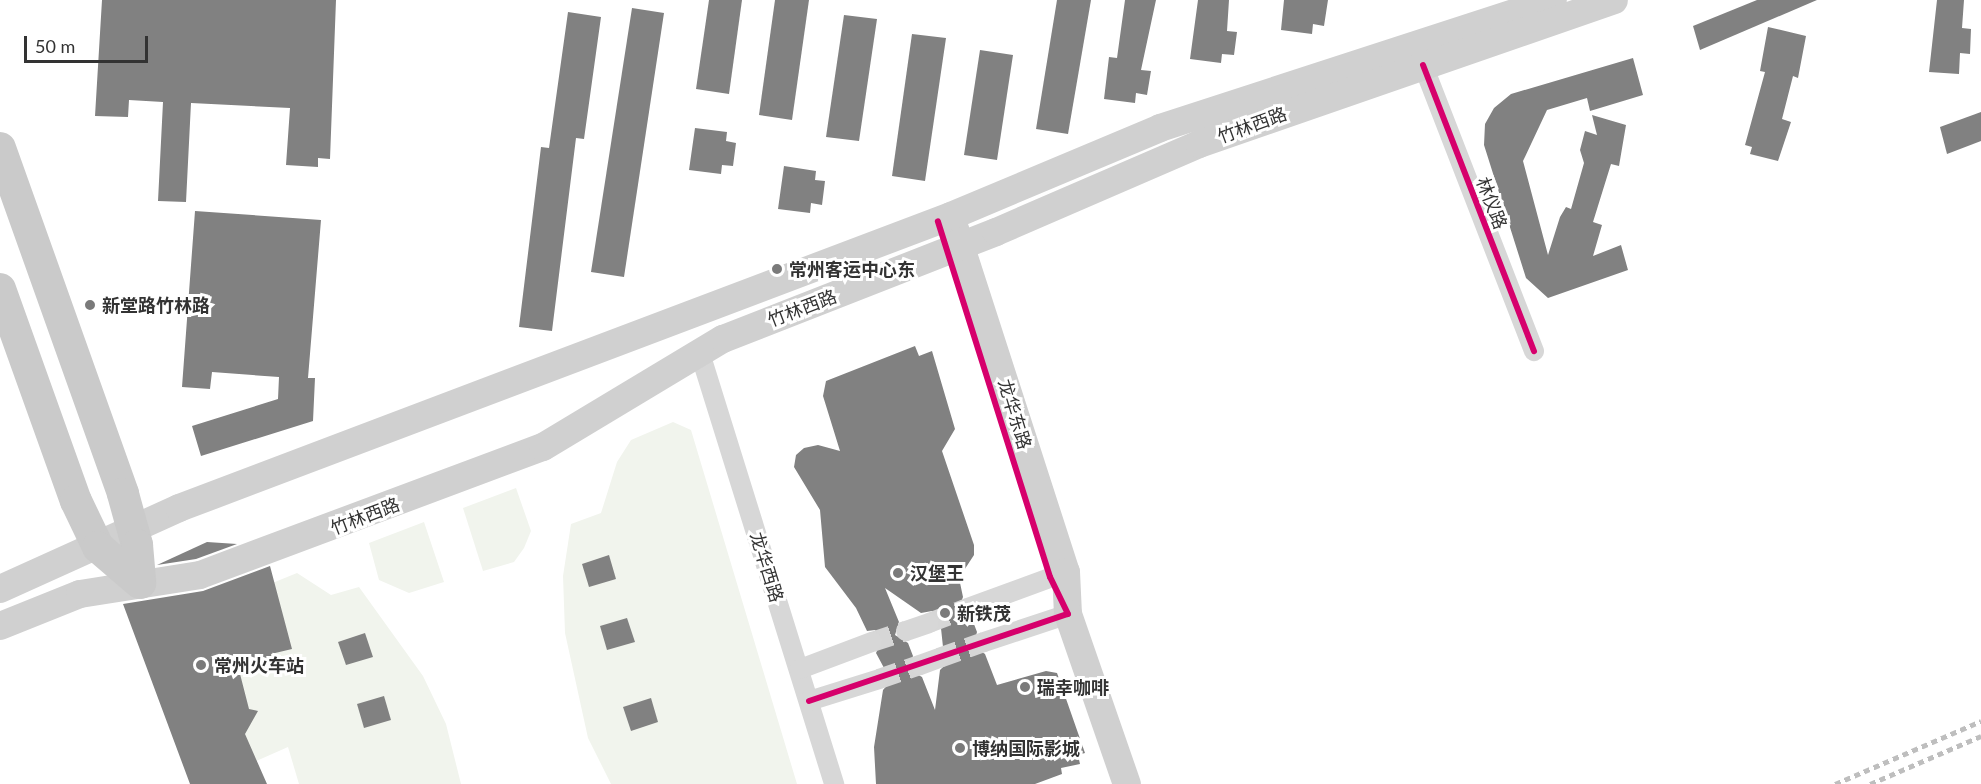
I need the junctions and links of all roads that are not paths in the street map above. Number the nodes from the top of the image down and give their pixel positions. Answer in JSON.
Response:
{"nodes":[{"id":1,"x":1553,"y":0,"type":"edge"},
{"id":2,"x":1614,"y":0,"type":"edge"},
{"id":3,"x":1423,"y":65,"type":"junction"},
{"id":4,"x":0,"y":148,"type":"edge"},
{"id":5,"x":945,"y":219,"type":"junction"},
{"id":6,"x":955,"y":248,"type":"junction"},
{"id":7,"x":0,"y":289,"type":"edge"},
{"id":8,"x":699,"y":350,"type":"junction"},
{"id":9,"x":1534,"y":351,"type":"dead end"},
{"id":10,"x":135,"y":537,"type":"junction"},
{"id":11,"x":98,"y":548,"type":"junction"},
{"id":12,"x":1058,"y":574,"type":"junction"},
{"id":13,"x":140,"y":583,"type":"junction"},
{"id":14,"x":0,"y":589,"type":"edge"},
{"id":15,"x":968,"y":608,"type":"tunnel mouth"},
{"id":16,"x":1068,"y":614,"type":"junction"},
{"id":17,"x":929,"y":623,"type":"tunnel mouth"},
{"id":18,"x":0,"y":626,"type":"edge"},
{"id":19,"x":906,"y":631,"type":"tunnel mouth"},
{"id":20,"x":872,"y":642,"type":"tunnel mouth"},
{"id":21,"x":984,"y":642,"type":"tunnel mouth"},
{"id":22,"x":939,"y":658,"type":"tunnel mouth"},
{"id":23,"x":920,"y":665,"type":"tunnel mouth"},
{"id":24,"x":800,"y":669,"type":"junction"},
{"id":25,"x":879,"y":679,"type":"tunnel mouth"},
{"id":26,"x":809,"y":701,"type":"junction"},
{"id":27,"x":834,"y":784,"type":"edge"},
{"id":28,"x":1127,"y":784,"type":"edge"}],
"edges":[{"from":1,"to":5,"type":"main road","name":"竹林西路"},
{"from":2,"to":3,"type":"main road","name":"竹林西路"},
{"from":3,"to":6,"type":"main road","name":"竹林西路"},
{"from":3,"to":9,"type":"street","name":"林仪路"},
{"from":4,"to":10,"type":"main road"},
{"from":5,"to":6,"type":"main road","name":"龙华东路"},
{"from":5,"to":10,"type":"main road","name":"竹林西路"},
{"from":6,"to":8,"type":"main road","name":"竹林西路"},
{"from":6,"to":12,"type":"main road","name":"龙华东路"},
{"from":7,"to":11,"type":"main road"},
{"from":8,"to":13,"type":"main road","name":"竹林西路"},
{"from":8,"to":24,"type":"street","name":"龙华西路"},
{"from":10,"to":11,"type":"main road","name":"竹林西路"},
{"from":10,"to":13,"type":"main road"},
{"from":11,"to":13,"type":"main road"},
{"from":11,"to":14,"type":"main road","name":"竹林西路"},
{"from":12,"to":15,"type":"street"},
{"from":12,"to":16,"type":"main road","name":"龙华东路"},
{"from":13,"to":18,"type":"main road","name":"竹林西路"},
{"from":16,"to":21,"type":"street"},
{"from":16,"to":28,"type":"main road","name":"龙华东路"},
{"from":17,"to":19,"type":"street"},
{"from":20,"to":24,"type":"street"},
{"from":22,"to":23,"type":"street"},
{"from":24,"to":26,"type":"street","name":"龙华西路"},
{"from":25,"to":26,"type":"street"},
{"from":26,"to":27,"type":"street","name":"龙华西路"}]}
